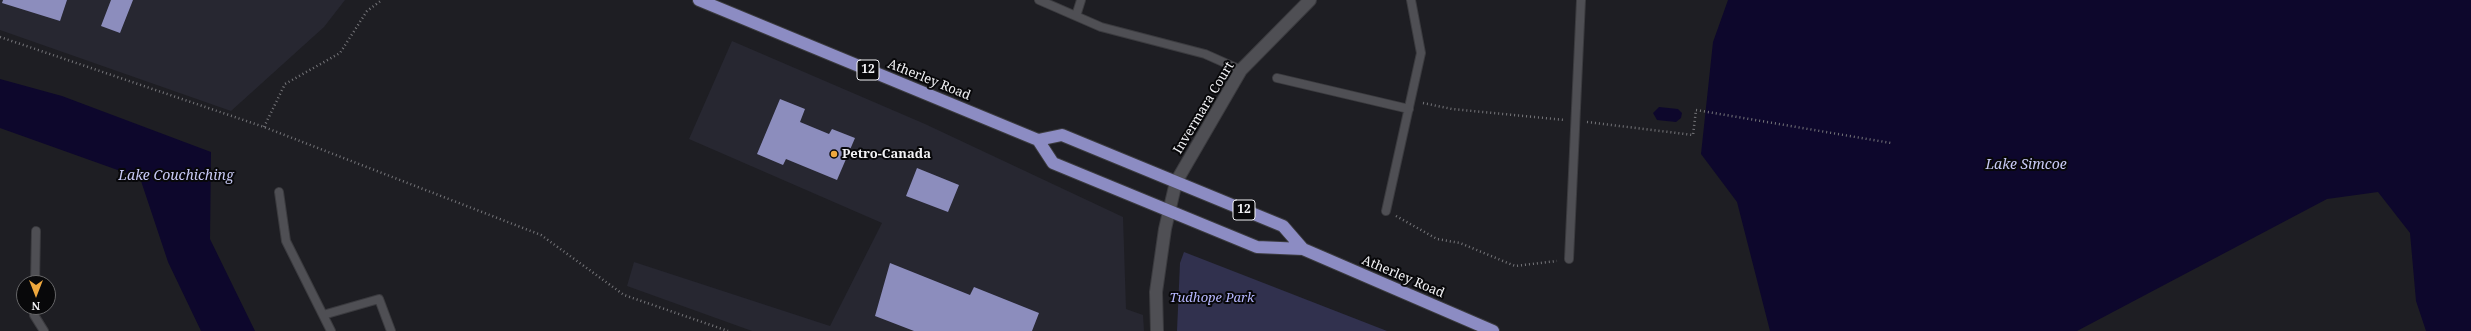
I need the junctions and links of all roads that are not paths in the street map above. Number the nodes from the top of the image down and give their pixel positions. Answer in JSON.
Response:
{"nodes":[{"id":1,"x":699,"y":0,"type":"edge"},
{"id":2,"x":1039,"y":0,"type":"edge"},
{"id":3,"x":1081,"y":0,"type":"edge"},
{"id":4,"x":1310,"y":0,"type":"edge"},
{"id":5,"x":1581,"y":0,"type":"edge"},
{"id":6,"x":1414,"y":1,"type":"edge"},
{"id":7,"x":1076,"y":16,"type":"junction"},
{"id":8,"x":1241,"y":70,"type":"junction"},
{"id":9,"x":1277,"y":78,"type":"dead end"},
{"id":10,"x":1409,"y":109,"type":"junction"},
{"id":11,"x":1038,"y":140,"type":"junction"},
{"id":12,"x":1176,"y":182,"type":"junction"},
{"id":13,"x":279,"y":192,"type":"dead end"},
{"id":14,"x":1169,"y":209,"type":"junction"},
{"id":15,"x":1386,"y":212,"type":"road end"},
{"id":16,"x":36,"y":231,"type":"dead end"},
{"id":17,"x":1303,"y":249,"type":"junction"},
{"id":18,"x":1569,"y":259,"type":"road end"},
{"id":19,"x":35,"y":275,"type":"edge"},
{"id":20,"x":34,"y":315,"type":"edge"},
{"id":21,"x":323,"y":315,"type":"junction"},
{"id":22,"x":44,"y":331,"type":"edge"},
{"id":23,"x":331,"y":331,"type":"edge"},
{"id":24,"x":391,"y":331,"type":"edge"},
{"id":25,"x":1157,"y":331,"type":"edge"},
{"id":26,"x":1493,"y":331,"type":"edge"}],
"edges":[{"from":1,"to":11,"type":"highway","name":"Atherley Road","number":"12"},
{"from":2,"to":7,"type":"lane"},
{"from":3,"to":7,"type":"lane"},
{"from":4,"to":8,"type":"street","name":"Invermara Court"},
{"from":5,"to":18,"type":"lane"},
{"from":6,"to":10,"type":"lane"},
{"from":7,"to":8,"type":"lane"},
{"from":8,"to":12,"type":"street","name":"Invermara Court"},
{"from":9,"to":10,"type":"lane"},
{"from":10,"to":15,"type":"lane"},
{"from":11,"to":12,"type":"highway","name":"Atherley Road","number":"12"},
{"from":11,"to":14,"type":"highway","name":"Atherley Road","number":"12"},
{"from":12,"to":14,"type":"street","name":"Invermara Court"},
{"from":12,"to":17,"type":"highway","name":"Atherley Road","number":"12"},
{"from":13,"to":21,"type":"lane"},
{"from":14,"to":17,"type":"highway","name":"Atherley Road","number":"12"},
{"from":14,"to":25,"type":"street","name":"Invermara Court"},
{"from":16,"to":19,"type":"lane"},
{"from":17,"to":26,"type":"highway","name":"Atherley Road","number":"12"},
{"from":20,"to":22,"type":"lane"},
{"from":21,"to":23,"type":"lane"},
{"from":21,"to":24,"type":"lane"}]}
